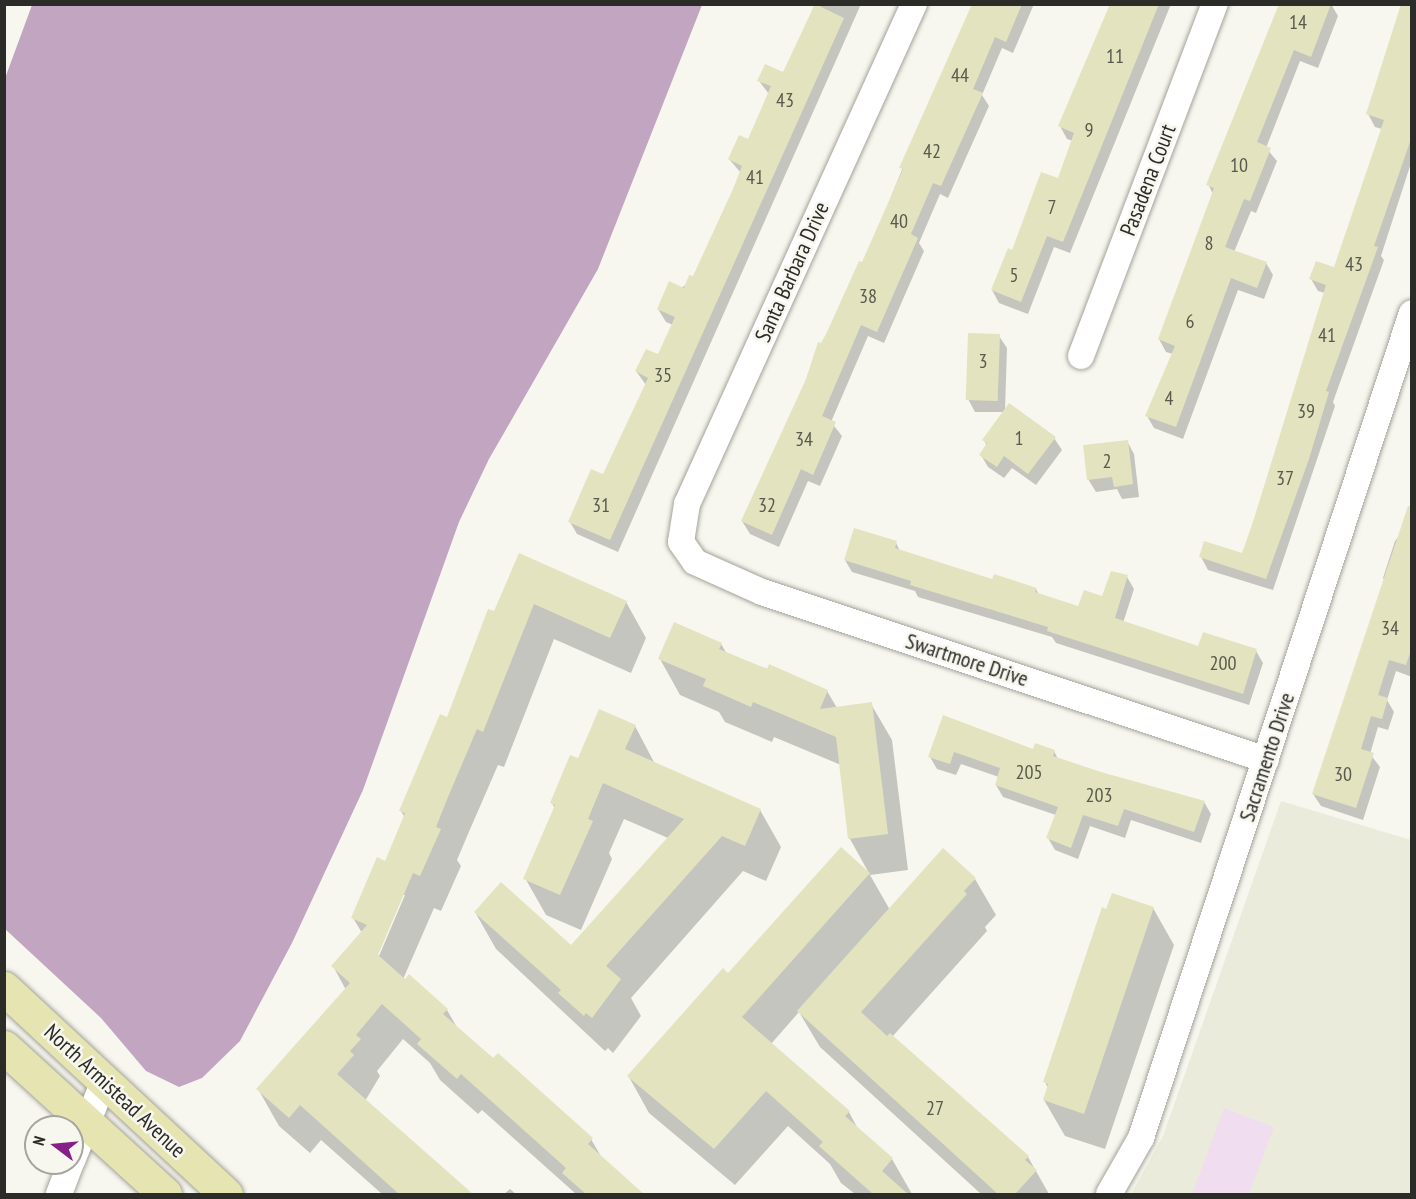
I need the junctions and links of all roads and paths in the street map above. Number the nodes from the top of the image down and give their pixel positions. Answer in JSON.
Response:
{"nodes":[{"id":1,"x":914,"y":4,"type":"edge"},
{"id":2,"x":1215,"y":4,"type":"edge"},
{"id":3,"x":1411,"y":313,"type":"edge"},
{"id":4,"x":1081,"y":356,"type":"dead end"},
{"id":5,"x":681,"y":542,"type":"joint"},
{"id":6,"x":1266,"y":760,"type":"junction"},
{"id":7,"x":4,"y":988,"type":"edge"},
{"id":8,"x":4,"y":1047,"type":"edge"},
{"id":9,"x":104,"y":1081,"type":"junction"},
{"id":10,"x":87,"y":1123,"type":"junction"},
{"id":11,"x":84,"y":1130,"type":"edge"},
{"id":12,"x":66,"y":1175,"type":"edge"},
{"id":13,"x":59,"y":1194,"type":"edge"},
{"id":14,"x":165,"y":1194,"type":"edge"},
{"id":15,"x":226,"y":1194,"type":"edge"},
{"id":16,"x":1109,"y":1194,"type":"edge"}],
"edges":[{"from":1,"to":5,"type":"street","name":"Santa Barbara Drive"},
{"from":2,"to":4,"type":"street","name":"Pasadena Court"},
{"from":3,"to":6,"type":"street","name":"Sacramento Drive"},
{"from":5,"to":6,"type":"street","name":"Swartmore Drive"},
{"from":6,"to":16,"type":"street","name":"Sacramento Drive"},
{"from":7,"to":9,"type":"main road","name":"North Armistead Avenue"},
{"from":8,"to":10,"type":"main road","name":"North Armistead Avenue"},
{"from":9,"to":10,"type":"street"},
{"from":9,"to":15,"type":"main road","name":"North Armistead Avenue"},
{"from":10,"to":11,"type":"street"},
{"from":10,"to":14,"type":"main road","name":"North Armistead Avenue"},
{"from":12,"to":13,"type":"street"}]}
